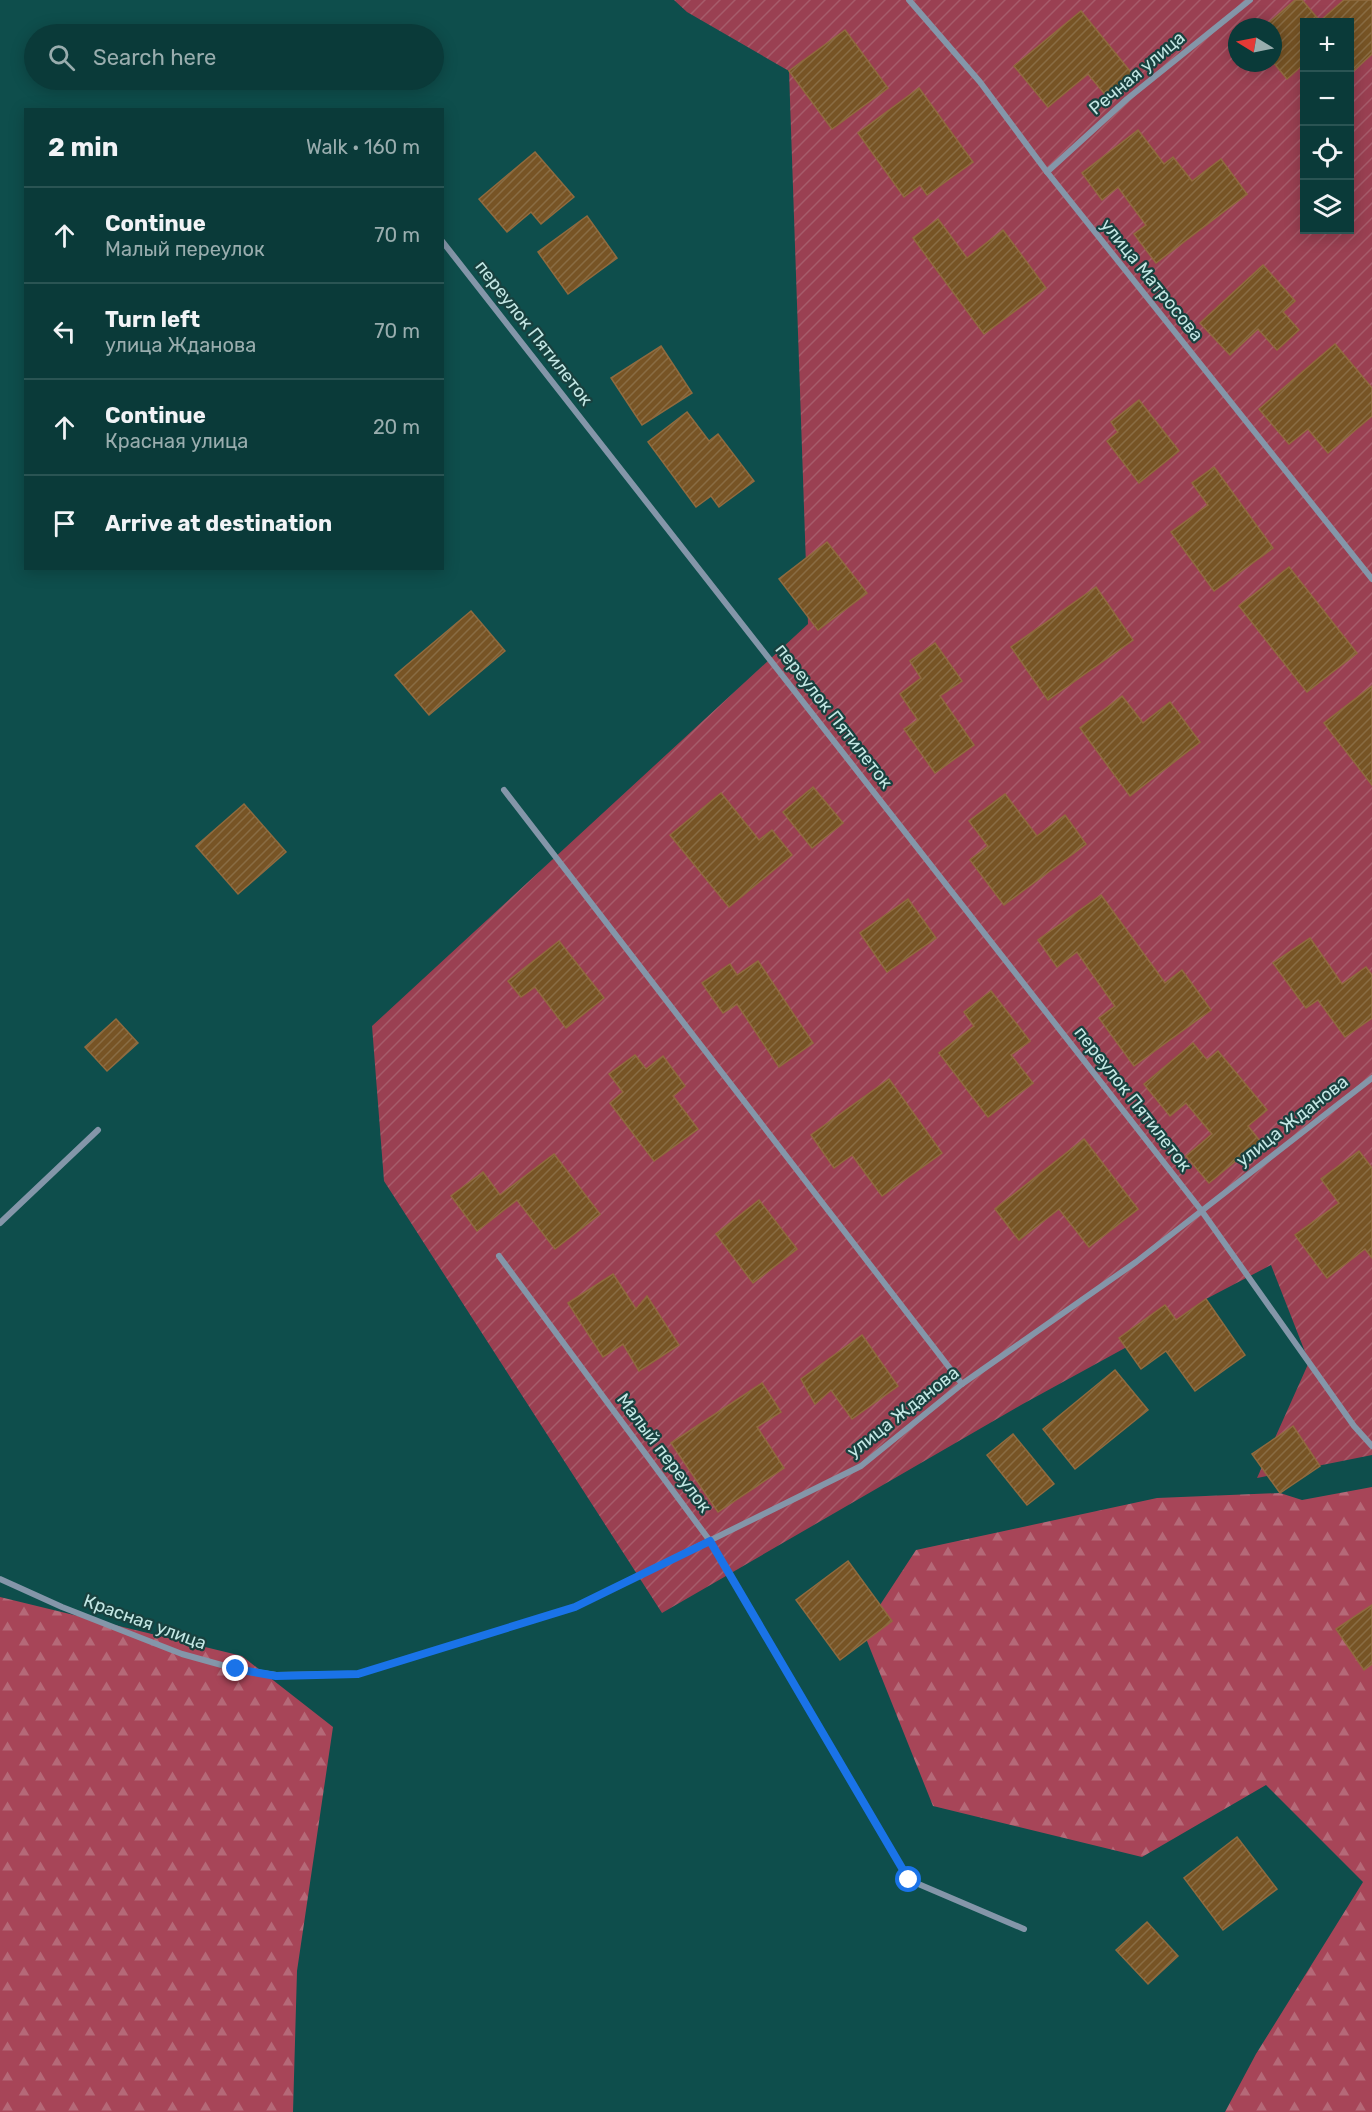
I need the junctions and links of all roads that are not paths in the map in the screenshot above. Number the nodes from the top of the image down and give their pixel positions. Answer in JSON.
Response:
{"nodes":[{"id":1,"x":909,"y":0,"type":"edge"},
{"id":2,"x":1250,"y":0,"type":"edge"},
{"id":3,"x":1047,"y":172,"type":"junction"},
{"id":4,"x":444,"y":244,"type":"edge"},
{"id":5,"x":1372,"y":579,"type":"edge"},
{"id":6,"x":504,"y":790,"type":"dead end"},
{"id":7,"x":1372,"y":1078,"type":"edge"},
{"id":8,"x":98,"y":1130,"type":"dead end"},
{"id":9,"x":1201,"y":1210,"type":"junction"},
{"id":10,"x":0,"y":1224,"type":"edge"},
{"id":11,"x":499,"y":1257,"type":"dead end"},
{"id":12,"x":962,"y":1384,"type":"junction"},
{"id":13,"x":1372,"y":1446,"type":"edge"},
{"id":14,"x":710,"y":1541,"type":"junction"},
{"id":15,"x":0,"y":1579,"type":"edge"},
{"id":16,"x":358,"y":1674,"type":"joint"},
{"id":17,"x":1024,"y":1929,"type":"dead end"}],
"edges":[{"from":1,"to":3,"type":"street","name":"улица Матросова"},
{"from":2,"to":3,"type":"street","name":"Речная улица"},
{"from":3,"to":5,"type":"street","name":"улица Матросова"},
{"from":4,"to":9,"type":"street","name":"переулок Пятилеток"},
{"from":6,"to":12,"type":"street"},
{"from":7,"to":9,"type":"street","name":"улица Жданова"},
{"from":8,"to":10,"type":"street"},
{"from":9,"to":12,"type":"street","name":"улица Жданова"},
{"from":9,"to":13,"type":"street","name":"переулок Пятилеток"},
{"from":11,"to":14,"type":"street","name":"Малый переулок"},
{"from":12,"to":14,"type":"street","name":"улица Жданова"},
{"from":14,"to":16,"type":"street","name":"улица Жданова"},
{"from":14,"to":17,"type":"street","name":"Малый переулок"},
{"from":15,"to":16,"type":"street","name":"Красная улица"}]}
